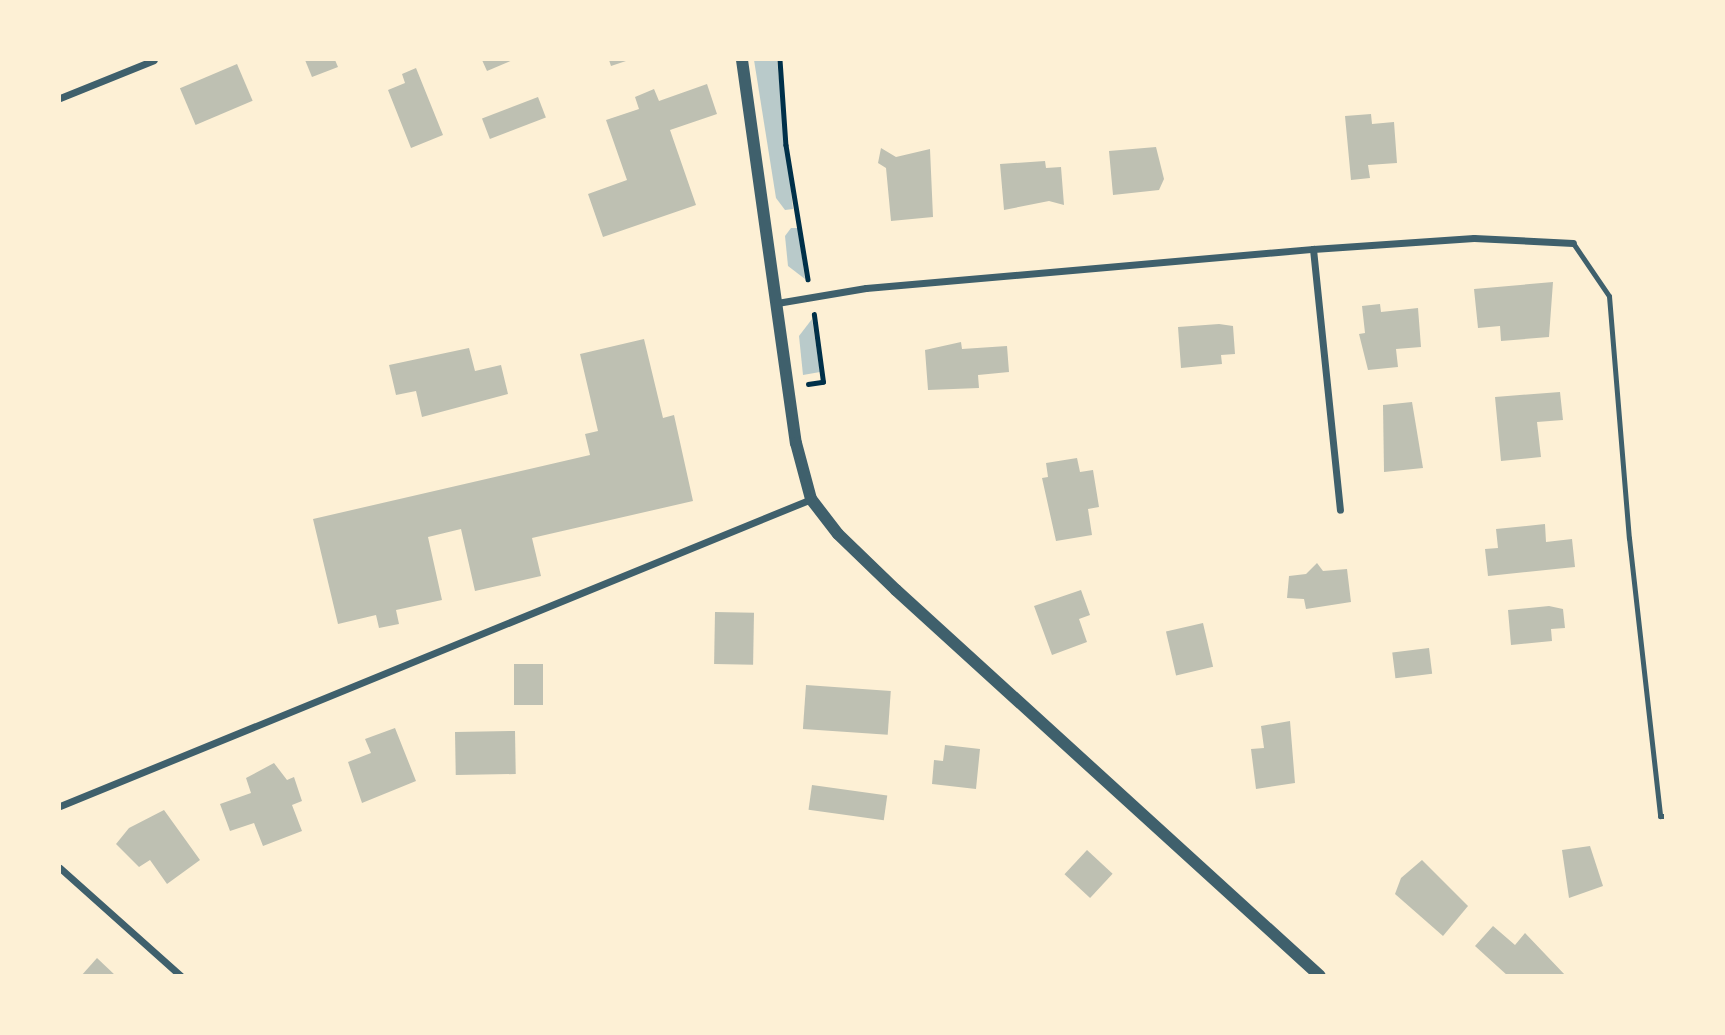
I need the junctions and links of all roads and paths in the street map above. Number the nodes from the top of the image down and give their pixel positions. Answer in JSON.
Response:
{"nodes":[{"id":1,"x":154,"y":60,"type":"edge"},
{"id":2,"x":742,"y":60,"type":"edge"},
{"id":3,"x":780,"y":60,"type":"edge"},
{"id":4,"x":60,"y":99,"type":"edge"},
{"id":5,"x":1573,"y":243,"type":"joint"},
{"id":6,"x":1313,"y":249,"type":"junction"},
{"id":7,"x":808,"y":279,"type":"dead end"},
{"id":8,"x":777,"y":303,"type":"junction"},
{"id":9,"x":813,"y":314,"type":"dead end"},
{"id":10,"x":804,"y":384,"type":"dead end"},
{"id":11,"x":811,"y":499,"type":"junction"},
{"id":12,"x":1340,"y":510,"type":"dead end"},
{"id":13,"x":60,"y":806,"type":"edge"},
{"id":14,"x":1665,"y":816,"type":"edge"},
{"id":15,"x":60,"y":868,"type":"edge"},
{"id":16,"x":181,"y":975,"type":"edge"},
{"id":17,"x":1320,"y":975,"type":"edge"}],
"edges":[{"from":1,"to":4,"type":"street"},
{"from":2,"to":8,"type":"street"},
{"from":3,"to":7,"type":"path"},
{"from":5,"to":6,"type":"street"},
{"from":5,"to":14,"type":"lane"},
{"from":6,"to":8,"type":"street"},
{"from":6,"to":12,"type":"street"},
{"from":8,"to":11,"type":"street"},
{"from":9,"to":10,"type":"path"},
{"from":11,"to":13,"type":"street"},
{"from":11,"to":17,"type":"street"},
{"from":15,"to":16,"type":"street"}]}
